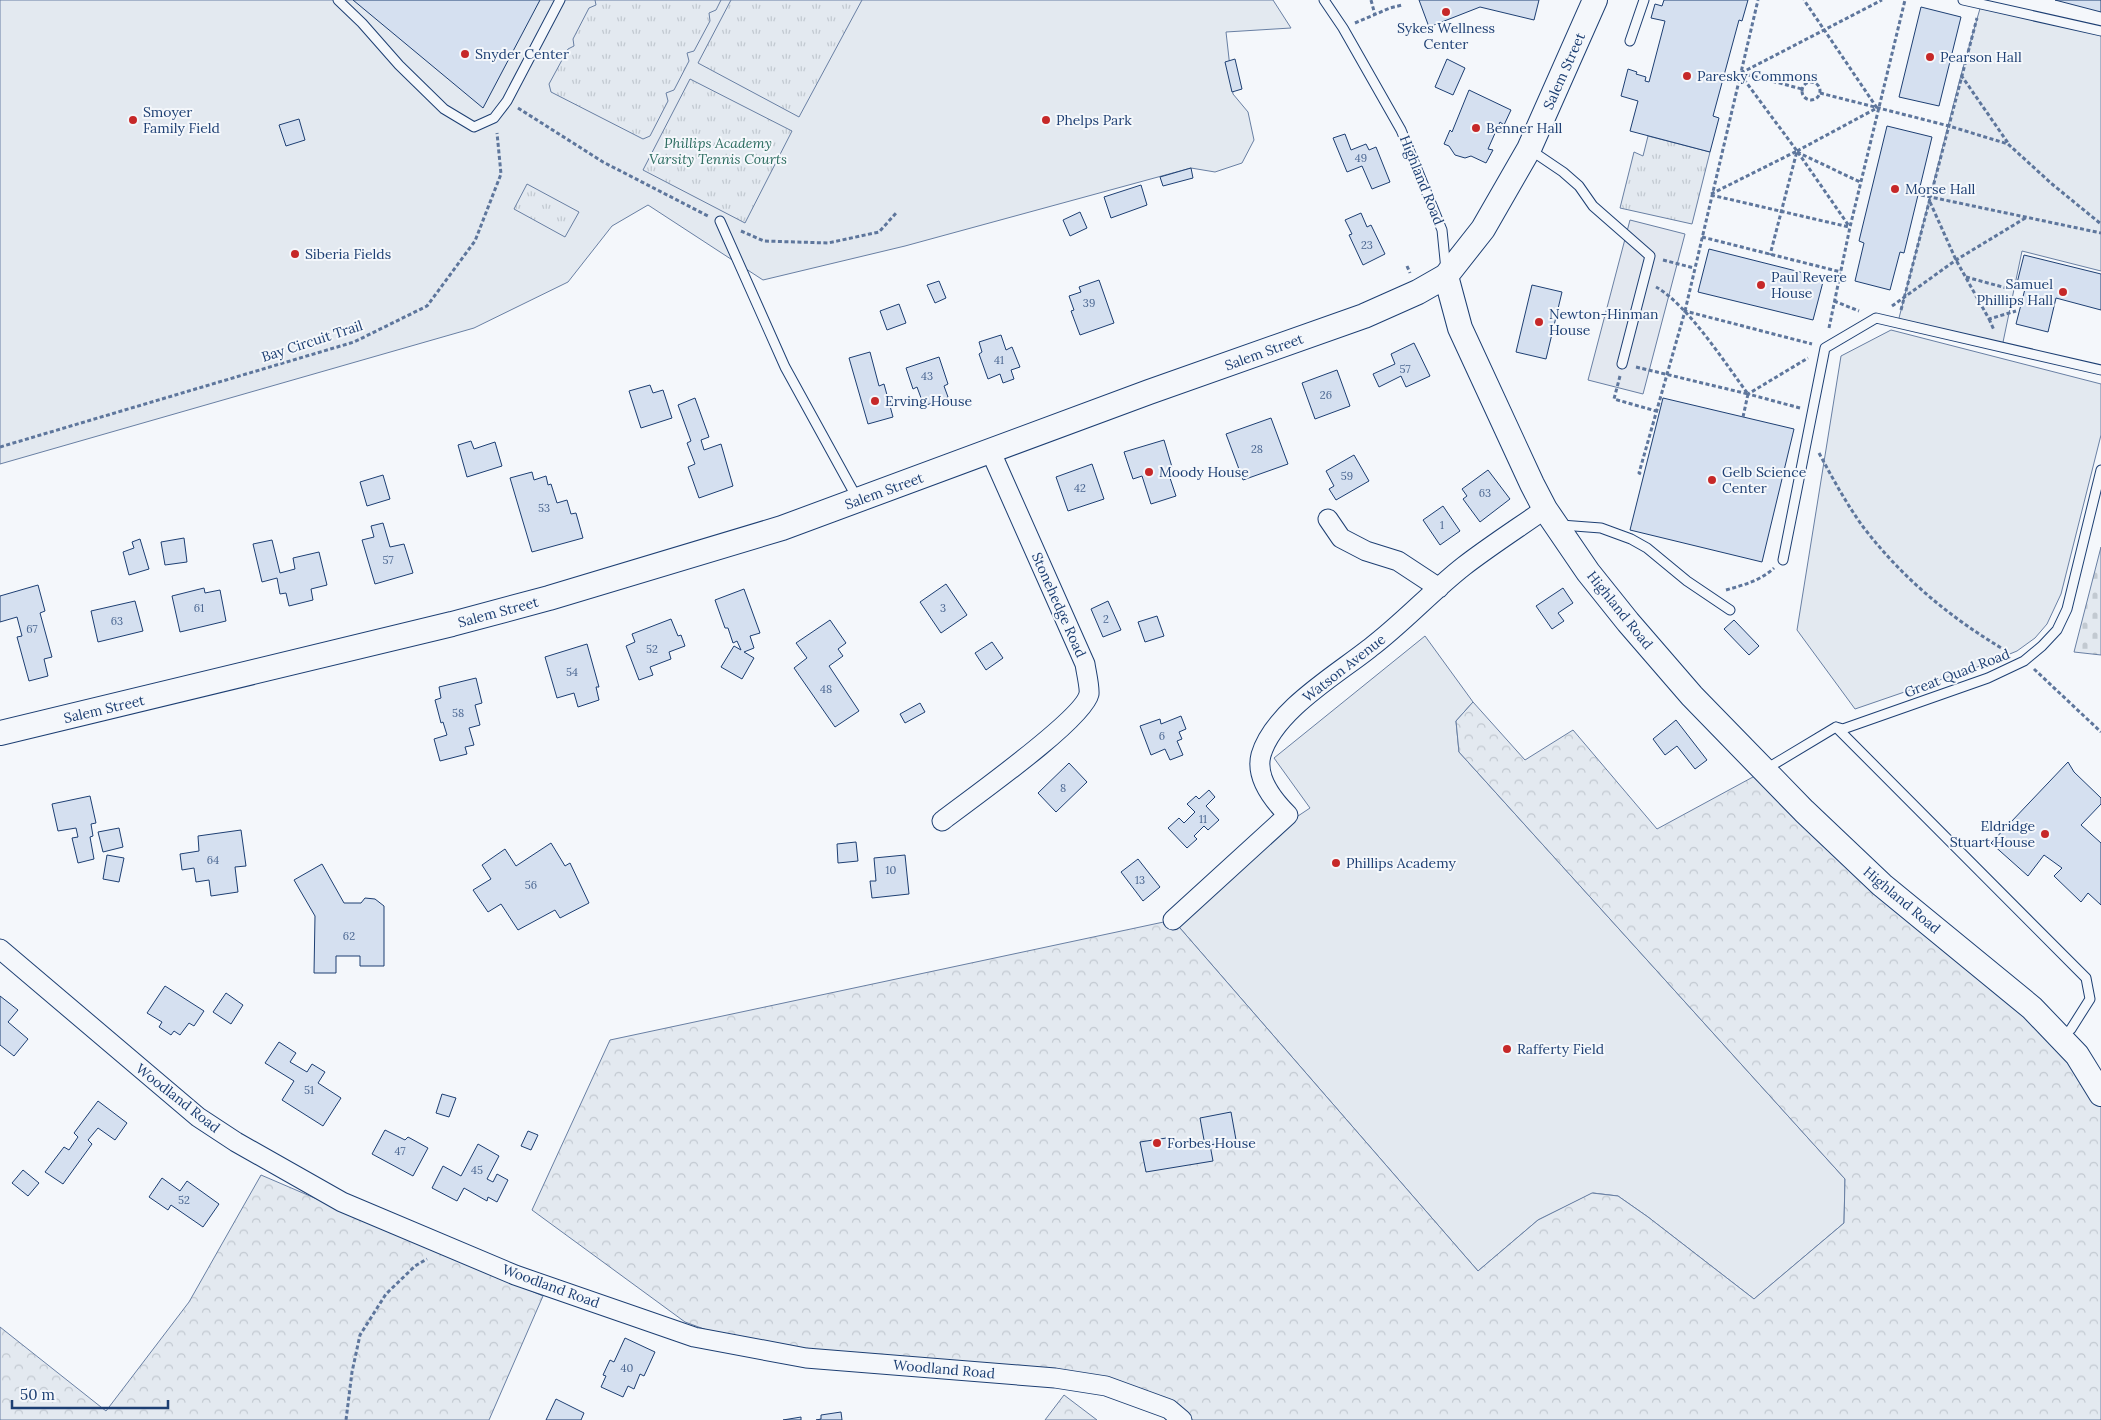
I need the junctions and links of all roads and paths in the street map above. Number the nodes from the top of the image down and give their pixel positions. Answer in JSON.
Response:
{"nodes":[{"id":1,"x":338,"y":0,"type":"edge"},
{"id":2,"x":560,"y":0,"type":"edge"},
{"id":3,"x":1324,"y":0,"type":"edge"},
{"id":4,"x":1371,"y":0,"type":"edge"},
{"id":5,"x":1595,"y":0,"type":"edge"},
{"id":6,"x":1644,"y":0,"type":"edge"},
{"id":7,"x":1758,"y":0,"type":"edge"},
{"id":8,"x":1804,"y":0,"type":"edge"},
{"id":9,"x":1882,"y":0,"type":"edge"},
{"id":10,"x":1905,"y":0,"type":"edge"},
{"id":11,"x":1963,"y":0,"type":"edge"},
{"id":12,"x":1402,"y":5,"type":"dead end"},
{"id":13,"x":1981,"y":5,"type":"junction"},
{"id":14,"x":1375,"y":14,"type":"junction"},
{"id":15,"x":1343,"y":28,"type":"junction"},
{"id":16,"x":1826,"y":30,"type":"junction"},
{"id":17,"x":2101,"y":32,"type":"edge"},
{"id":18,"x":1630,"y":41,"type":"dead end"},
{"id":19,"x":1740,"y":73,"type":"junction"},
{"id":20,"x":1961,"y":75,"type":"junction"},
{"id":21,"x":1802,"y":89,"type":"junction"},
{"id":22,"x":1820,"y":93,"type":"junction"},
{"id":23,"x":507,"y":101,"type":"junction"},
{"id":24,"x":1877,"y":108,"type":"junction"},
{"id":25,"x":494,"y":118,"type":"junction"},
{"id":26,"x":1948,"y":126,"type":"junction"},
{"id":27,"x":2008,"y":144,"type":"junction"},
{"id":28,"x":1529,"y":149,"type":"junction"},
{"id":29,"x":1797,"y":152,"type":"junction"},
{"id":30,"x":1860,"y":182,"type":"junction"},
{"id":31,"x":1711,"y":194,"type":"junction"},
{"id":32,"x":1921,"y":195,"type":"dead end"},
{"id":33,"x":1930,"y":199,"type":"junction"},
{"id":34,"x":1782,"y":211,"type":"junction"},
{"id":35,"x":897,"y":212,"type":"dead end"},
{"id":36,"x":2026,"y":217,"type":"junction"},
{"id":37,"x":720,"y":221,"type":"junction"},
{"id":38,"x":2101,"y":224,"type":"edge"},
{"id":39,"x":1850,"y":227,"type":"junction"},
{"id":40,"x":2101,"y":233,"type":"edge"},
{"id":41,"x":1702,"y":237,"type":"junction"},
{"id":42,"x":1770,"y":255,"type":"junction"},
{"id":43,"x":1650,"y":256,"type":"junction"},
{"id":44,"x":1956,"y":260,"type":"junction"},
{"id":45,"x":1694,"y":268,"type":"junction"},
{"id":46,"x":1840,"y":272,"type":"junction"},
{"id":47,"x":1446,"y":276,"type":"junction"},
{"id":48,"x":1965,"y":277,"type":"junction"},
{"id":49,"x":1644,"y":281,"type":"junction"},
{"id":50,"x":2010,"y":289,"type":"dead end"},
{"id":51,"x":1905,"y":297,"type":"junction"},
{"id":52,"x":1834,"y":301,"type":"junction"},
{"id":53,"x":1685,"y":311,"type":"junction"},
{"id":54,"x":2016,"y":311,"type":"dead end"},
{"id":55,"x":1876,"y":318,"type":"junction"},
{"id":56,"x":1898,"y":322,"type":"junction"},
{"id":57,"x":1825,"y":348,"type":"junction"},
{"id":58,"x":1622,"y":364,"type":"junction"},
{"id":59,"x":2101,"y":370,"type":"edge"},
{"id":60,"x":1667,"y":373,"type":"junction"},
{"id":61,"x":1748,"y":394,"type":"junction"},
{"id":62,"x":1656,"y":411,"type":"junction"},
{"id":63,"x":1813,"y":412,"type":"junction"},
{"id":64,"x":1743,"y":417,"type":"dead end"},
{"id":65,"x":0,"y":447,"type":"edge"},
{"id":66,"x":990,"y":450,"type":"junction"},
{"id":67,"x":1818,"y":452,"type":"dead end"},
{"id":68,"x":2101,"y":470,"type":"edge"},
{"id":69,"x":1641,"y":474,"type":"dead end"},
{"id":70,"x":858,"y":501,"type":"junction"},
{"id":71,"x":1551,"y":517,"type":"junction"},
{"id":72,"x":1328,"y":519,"type":"dead end"},
{"id":73,"x":1783,"y":560,"type":"joint"},
{"id":74,"x":1439,"y":588,"type":"junction"},
{"id":75,"x":1708,"y":595,"type":"junction"},
{"id":76,"x":1730,"y":610,"type":"dead end"},
{"id":77,"x":2024,"y":661,"type":"junction"},
{"id":78,"x":1836,"y":727,"type":"junction"},
{"id":79,"x":2101,"y":732,"type":"edge"},
{"id":80,"x":0,"y":733,"type":"edge"},
{"id":81,"x":1764,"y":771,"type":"junction"},
{"id":82,"x":942,"y":821,"type":"dead end"},
{"id":83,"x":1173,"y":920,"type":"dead end"},
{"id":84,"x":0,"y":950,"type":"edge"},
{"id":85,"x":2060,"y":1038,"type":"junction"},
{"id":86,"x":2101,"y":1094,"type":"edge"},
{"id":87,"x":447,"y":1247,"type":"junction"},
{"id":88,"x":346,"y":1420,"type":"edge"},
{"id":89,"x":1182,"y":1420,"type":"edge"}],
"edges":[{"from":1,"to":25,"type":"lane"},
{"from":2,"to":23,"type":"lane"},
{"from":3,"to":15,"type":"lane","name":"Highland Road"},
{"from":4,"to":14,"type":"path"},
{"from":5,"to":28,"type":"street","name":"Salem Street"},
{"from":6,"to":18,"type":"lane"},
{"from":7,"to":19,"type":"path"},
{"from":8,"to":16,"type":"path"},
{"from":9,"to":16,"type":"path"},
{"from":10,"to":24,"type":"path"},
{"from":11,"to":13,"type":"lane"},
{"from":12,"to":14,"type":"path"},
{"from":13,"to":17,"type":"lane"},
{"from":13,"to":20,"type":"path"},
{"from":14,"to":15,"type":"path"},
{"from":15,"to":47,"type":"lane","name":"Highland Road"},
{"from":16,"to":19,"type":"path"},
{"from":16,"to":24,"type":"path"},
{"from":19,"to":21,"type":"path"},
{"from":19,"to":29,"type":"path"},
{"from":19,"to":31,"type":"path"},
{"from":20,"to":26,"type":"path"},
{"from":20,"to":27,"type":"path"},
{"from":21,"to":22,"type":"path"},
{"from":21,"to":22,"type":"path"},
{"from":22,"to":24,"type":"path"},
{"from":23,"to":25,"type":"lane"},
{"from":23,"to":37,"type":"path"},
{"from":24,"to":26,"type":"path"},
{"from":24,"to":29,"type":"path"},
{"from":24,"to":30,"type":"path"},
{"from":25,"to":65,"type":"path","name":"Bay Circuit Trail"},
{"from":26,"to":27,"type":"path"},
{"from":26,"to":33,"type":"path"},
{"from":27,"to":38,"type":"path"},
{"from":28,"to":43,"type":"lane"},
{"from":28,"to":47,"type":"street","name":"Salem Street"},
{"from":29,"to":30,"type":"path"},
{"from":29,"to":31,"type":"path"},
{"from":29,"to":34,"type":"path"},
{"from":29,"to":39,"type":"path"},
{"from":30,"to":39,"type":"path"},
{"from":31,"to":34,"type":"path"},
{"from":31,"to":41,"type":"path"},
{"from":32,"to":33,"type":"path"},
{"from":33,"to":36,"type":"path"},
{"from":33,"to":44,"type":"path"},
{"from":33,"to":51,"type":"path"},
{"from":34,"to":39,"type":"path"},
{"from":34,"to":42,"type":"path"},
{"from":35,"to":37,"type":"path"},
{"from":36,"to":40,"type":"path"},
{"from":36,"to":44,"type":"path"},
{"from":37,"to":70,"type":"lane"},
{"from":39,"to":46,"type":"path"},
{"from":41,"to":42,"type":"path"},
{"from":41,"to":45,"type":"path"},
{"from":42,"to":46,"type":"path"},
{"from":43,"to":45,"type":"path"},
{"from":43,"to":49,"type":"lane"},
{"from":44,"to":48,"type":"path"},
{"from":44,"to":51,"type":"path"},
{"from":45,"to":53,"type":"path"},
{"from":46,"to":52,"type":"path"},
{"from":47,"to":66,"type":"street","name":"Salem Street"},
{"from":47,"to":71,"type":"street","name":"Highland Road"},
{"from":48,"to":50,"type":"path"},
{"from":48,"to":54,"type":"path"},
{"from":49,"to":53,"type":"path"},
{"from":49,"to":58,"type":"lane"},
{"from":51,"to":55,"type":"path"},
{"from":51,"to":56,"type":"path"},
{"from":52,"to":55,"type":"path"},
{"from":52,"to":57,"type":"path"},
{"from":53,"to":57,"type":"path"},
{"from":53,"to":60,"type":"path"},
{"from":53,"to":61,"type":"path"},
{"from":55,"to":56,"type":"lane"},
{"from":55,"to":57,"type":"lane"},
{"from":56,"to":59,"type":"lane"},
{"from":57,"to":61,"type":"path"},
{"from":57,"to":63,"type":"lane"},
{"from":58,"to":60,"type":"path"},
{"from":58,"to":62,"type":"path"},
{"from":60,"to":61,"type":"path"},
{"from":60,"to":62,"type":"path"},
{"from":61,"to":63,"type":"path"},
{"from":61,"to":64,"type":"path"},
{"from":62,"to":69,"type":"path"},
{"from":63,"to":73,"type":"lane"},
{"from":66,"to":70,"type":"street","name":"Salem Street"},
{"from":66,"to":82,"type":"street","name":"Stonehedge Road"},
{"from":67,"to":77,"type":"path"},
{"from":68,"to":77,"type":"lane","name":"Great Quad Road"},
{"from":70,"to":80,"type":"street","name":"Salem Street"},
{"from":71,"to":74,"type":"street","name":"Watson Avenue"},
{"from":71,"to":75,"type":"lane"},
{"from":71,"to":81,"type":"street","name":"Highland Road"},
{"from":72,"to":74,"type":"street"},
{"from":73,"to":75,"type":"path"},
{"from":74,"to":83,"type":"street","name":"Watson Avenue"},
{"from":75,"to":76,"type":"lane"},
{"from":77,"to":78,"type":"lane","name":"Great Quad Road"},
{"from":77,"to":79,"type":"path"},
{"from":78,"to":81,"type":"lane","name":"Great Quad Road"},
{"from":78,"to":85,"type":"lane"},
{"from":81,"to":85,"type":"street","name":"Highland Road"},
{"from":84,"to":87,"type":"street","name":"Woodland Road"},
{"from":85,"to":86,"type":"street","name":"Highland Road"},
{"from":87,"to":88,"type":"path"},
{"from":87,"to":89,"type":"street","name":"Woodland Road"}]}
